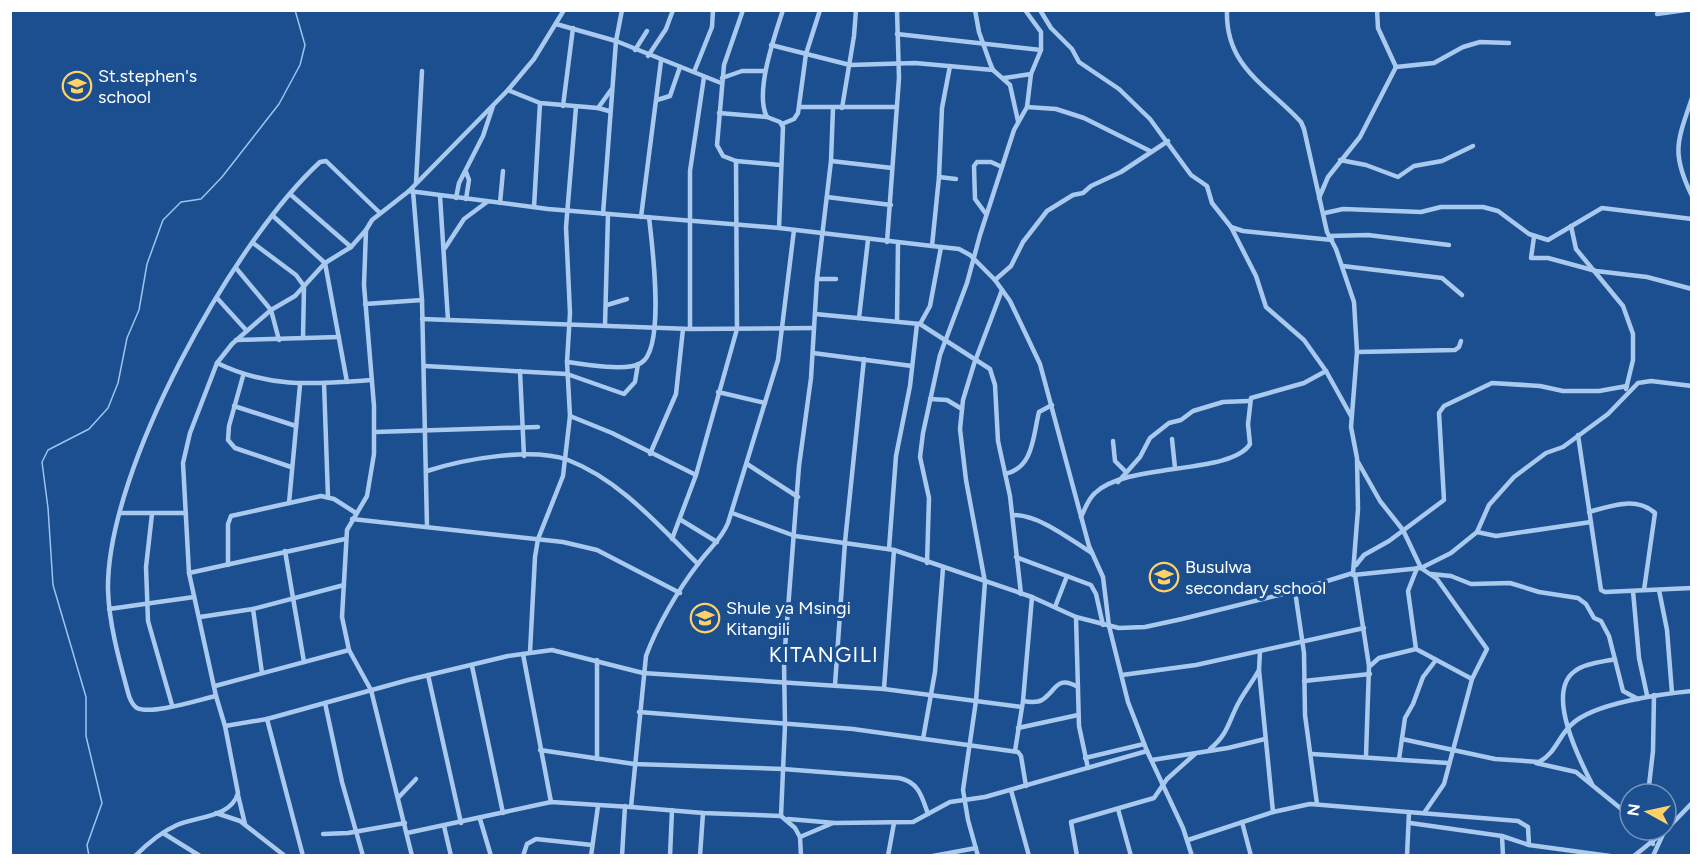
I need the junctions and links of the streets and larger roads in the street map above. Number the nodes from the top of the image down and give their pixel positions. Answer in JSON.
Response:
{"nodes":[{"id":1,"x":564,"y":10,"type":"edge"},
{"id":2,"x":622,"y":10,"type":"edge"},
{"id":3,"x":673,"y":10,"type":"edge"},
{"id":4,"x":713,"y":10,"type":"edge"},
{"id":5,"x":742,"y":10,"type":"edge"},
{"id":6,"x":783,"y":10,"type":"edge"},
{"id":7,"x":820,"y":10,"type":"edge"},
{"id":8,"x":856,"y":10,"type":"edge"},
{"id":9,"x":897,"y":10,"type":"edge"},
{"id":10,"x":975,"y":10,"type":"edge"},
{"id":11,"x":1040,"y":10,"type":"edge"},
{"id":12,"x":1227,"y":10,"type":"edge"},
{"id":13,"x":1377,"y":10,"type":"edge"},
{"id":14,"x":1686,"y":10,"type":"edge"},
{"id":15,"x":1024,"y":11,"type":"edge"},
{"id":16,"x":1657,"y":14,"type":"dead end"},
{"id":17,"x":556,"y":24,"type":"junction"},
{"id":18,"x":573,"y":28,"type":"junction"},
{"id":19,"x":647,"y":31,"type":"dead end"},
{"id":20,"x":897,"y":34,"type":"junction"},
{"id":21,"x":616,"y":41,"type":"junction"},
{"id":22,"x":1509,"y":43,"type":"dead end"},
{"id":23,"x":982,"y":44,"type":"junction"},
{"id":24,"x":771,"y":45,"type":"junction"},
{"id":25,"x":635,"y":50,"type":"junction"},
{"id":26,"x":1041,"y":50,"type":"junction"},
{"id":27,"x":806,"y":54,"type":"junction"},
{"id":28,"x":648,"y":56,"type":"junction"},
{"id":29,"x":661,"y":61,"type":"junction"},
{"id":30,"x":899,"y":63,"type":"junction"},
{"id":31,"x":850,"y":65,"type":"junction"},
{"id":32,"x":950,"y":66,"type":"junction"},
{"id":33,"x":1396,"y":67,"type":"junction"},
{"id":34,"x":680,"y":68,"type":"junction"},
{"id":35,"x":993,"y":70,"type":"junction"},
{"id":36,"x":422,"y":71,"type":"dead end"},
{"id":37,"x":765,"y":71,"type":"junction"},
{"id":38,"x":694,"y":72,"type":"junction"},
{"id":39,"x":1031,"y":74,"type":"junction"},
{"id":40,"x":704,"y":77,"type":"junction"},
{"id":41,"x":1004,"y":78,"type":"junction"},
{"id":42,"x":722,"y":80,"type":"junction"},
{"id":43,"x":613,"y":87,"type":"junction"},
{"id":44,"x":508,"y":90,"type":"junction"},
{"id":45,"x":1692,"y":98,"type":"edge"},
{"id":46,"x":657,"y":100,"type":"junction"},
{"id":47,"x":540,"y":103,"type":"junction"},
{"id":48,"x":493,"y":105,"type":"junction"},
{"id":49,"x":563,"y":106,"type":"junction"},
{"id":50,"x":576,"y":107,"type":"junction"},
{"id":51,"x":800,"y":107,"type":"junction"},
{"id":52,"x":897,"y":107,"type":"junction"},
{"id":53,"x":1027,"y":107,"type":"junction"},
{"id":54,"x":598,"y":108,"type":"junction"},
{"id":55,"x":833,"y":108,"type":"junction"},
{"id":56,"x":842,"y":108,"type":"junction"},
{"id":57,"x":609,"y":111,"type":"junction"},
{"id":58,"x":719,"y":114,"type":"junction"},
{"id":59,"x":767,"y":117,"type":"junction"},
{"id":60,"x":1018,"y":121,"type":"junction"},
{"id":61,"x":782,"y":124,"type":"junction"},
{"id":62,"x":1168,"y":141,"type":"junction"},
{"id":63,"x":1473,"y":146,"type":"dead end"},
{"id":64,"x":1150,"y":151,"type":"junction"},
{"id":65,"x":1340,"y":160,"type":"junction"},
{"id":66,"x":736,"y":161,"type":"junction"},
{"id":67,"x":831,"y":161,"type":"junction"},
{"id":68,"x":780,"y":165,"type":"junction"},
{"id":69,"x":1002,"y":167,"type":"junction"},
{"id":70,"x":892,"y":168,"type":"junction"},
{"id":71,"x":503,"y":171,"type":"dead end"},
{"id":72,"x":466,"y":172,"type":"junction"},
{"id":73,"x":939,"y":177,"type":"junction"},
{"id":74,"x":956,"y":178,"type":"dead end"},
{"id":75,"x":416,"y":183,"type":"junction"},
{"id":76,"x":411,"y":191,"type":"junction"},
{"id":77,"x":290,"y":194,"type":"junction"},
{"id":78,"x":440,"y":196,"type":"junction"},
{"id":79,"x":1692,"y":196,"type":"edge"},
{"id":80,"x":827,"y":197,"type":"junction"},
{"id":81,"x":456,"y":198,"type":"junction"},
{"id":82,"x":1319,"y":198,"type":"junction"},
{"id":83,"x":466,"y":199,"type":"junction"},
{"id":84,"x":487,"y":202,"type":"junction"},
{"id":85,"x":500,"y":203,"type":"junction"},
{"id":86,"x":891,"y":205,"type":"junction"},
{"id":87,"x":534,"y":207,"type":"junction"},
{"id":88,"x":567,"y":211,"type":"junction"},
{"id":89,"x":380,"y":213,"type":"junction"},
{"id":90,"x":1325,"y":213,"type":"junction"},
{"id":91,"x":606,"y":214,"type":"junction"},
{"id":92,"x":986,"y":214,"type":"junction"},
{"id":93,"x":273,"y":216,"type":"junction"},
{"id":94,"x":640,"y":217,"type":"junction"},
{"id":95,"x":649,"y":217,"type":"junction"},
{"id":96,"x":1692,"y":219,"type":"edge"},
{"id":97,"x":689,"y":222,"type":"junction"},
{"id":98,"x":735,"y":226,"type":"junction"},
{"id":99,"x":1571,"y":226,"type":"junction"},
{"id":100,"x":1231,"y":227,"type":"junction"},
{"id":101,"x":780,"y":228,"type":"junction"},
{"id":102,"x":366,"y":230,"type":"junction"},
{"id":103,"x":794,"y":230,"type":"junction"},
{"id":104,"x":821,"y":234,"type":"junction"},
{"id":105,"x":1534,"y":237,"type":"junction"},
{"id":106,"x":1330,"y":238,"type":"junction"},
{"id":107,"x":868,"y":240,"type":"junction"},
{"id":108,"x":887,"y":242,"type":"junction"},
{"id":109,"x":253,"y":243,"type":"junction"},
{"id":110,"x":898,"y":243,"type":"junction"},
{"id":111,"x":1449,"y":245,"type":"dead end"},
{"id":112,"x":932,"y":246,"type":"junction"},
{"id":113,"x":941,"y":247,"type":"junction"},
{"id":114,"x":351,"y":248,"type":"junction"},
{"id":115,"x":444,"y":250,"type":"junction"},
{"id":116,"x":974,"y":258,"type":"junction"},
{"id":117,"x":325,"y":263,"type":"junction"},
{"id":118,"x":1343,"y":266,"type":"junction"},
{"id":119,"x":236,"y":268,"type":"junction"},
{"id":120,"x":1596,"y":271,"type":"junction"},
{"id":121,"x":817,"y":279,"type":"junction"},
{"id":122,"x":836,"y":279,"type":"dead end"},
{"id":123,"x":995,"y":280,"type":"junction"},
{"id":124,"x":304,"y":286,"type":"junction"},
{"id":125,"x":1692,"y":289,"type":"edge"},
{"id":126,"x":1002,"y":290,"type":"junction"},
{"id":127,"x":1462,"y":295,"type":"dead end"},
{"id":128,"x":218,"y":298,"type":"junction"},
{"id":129,"x":627,"y":299,"type":"dead end"},
{"id":130,"x":422,"y":300,"type":"junction"},
{"id":131,"x":365,"y":304,"type":"junction"},
{"id":132,"x":607,"y":305,"type":"junction"},
{"id":133,"x":271,"y":310,"type":"junction"},
{"id":134,"x":815,"y":314,"type":"junction"},
{"id":135,"x":859,"y":318,"type":"junction"},
{"id":136,"x":422,"y":320,"type":"junction"},
{"id":137,"x":448,"y":320,"type":"junction"},
{"id":138,"x":897,"y":321,"type":"junction"},
{"id":139,"x":919,"y":324,"type":"junction"},
{"id":140,"x":570,"y":325,"type":"junction"},
{"id":141,"x":605,"y":326,"type":"junction"},
{"id":142,"x":655,"y":327,"type":"junction"},
{"id":143,"x":783,"y":327,"type":"junction"},
{"id":144,"x":814,"y":328,"type":"junction"},
{"id":145,"x":683,"y":329,"type":"junction"},
{"id":146,"x":690,"y":329,"type":"junction"},
{"id":147,"x":736,"y":329,"type":"junction"},
{"id":148,"x":246,"y":330,"type":"junction"},
{"id":149,"x":339,"y":337,"type":"junction"},
{"id":150,"x":303,"y":338,"type":"junction"},
{"id":151,"x":947,"y":339,"type":"junction"},
{"id":152,"x":236,"y":340,"type":"junction"},
{"id":153,"x":279,"y":340,"type":"junction"},
{"id":154,"x":1461,"y":341,"type":"dead end"},
{"id":155,"x":1357,"y":352,"type":"junction"},
{"id":156,"x":813,"y":353,"type":"junction"},
{"id":157,"x":975,"y":358,"type":"junction"},
{"id":158,"x":864,"y":359,"type":"junction"},
{"id":159,"x":567,"y":362,"type":"junction"},
{"id":160,"x":217,"y":363,"type":"junction"},
{"id":161,"x":638,"y":364,"type":"junction"},
{"id":162,"x":425,"y":366,"type":"junction"},
{"id":163,"x":912,"y":366,"type":"junction"},
{"id":164,"x":520,"y":371,"type":"junction"},
{"id":165,"x":1326,"y":371,"type":"junction"},
{"id":166,"x":567,"y":374,"type":"junction"},
{"id":167,"x":243,"y":376,"type":"junction"},
{"id":168,"x":372,"y":381,"type":"junction"},
{"id":169,"x":347,"y":382,"type":"junction"},
{"id":170,"x":324,"y":383,"type":"junction"},
{"id":171,"x":300,"y":384,"type":"junction"},
{"id":172,"x":1627,"y":386,"type":"junction"},
{"id":173,"x":1692,"y":386,"type":"edge"},
{"id":174,"x":718,"y":392,"type":"junction"},
{"id":175,"x":1625,"y":394,"type":"junction"},
{"id":176,"x":930,"y":399,"type":"junction"},
{"id":177,"x":1249,"y":401,"type":"junction"},
{"id":178,"x":765,"y":403,"type":"junction"},
{"id":179,"x":1052,"y":405,"type":"junction"},
{"id":180,"x":234,"y":406,"type":"junction"},
{"id":181,"x":962,"y":409,"type":"junction"},
{"id":182,"x":570,"y":416,"type":"junction"},
{"id":183,"x":1352,"y":418,"type":"junction"},
{"id":184,"x":296,"y":426,"type":"junction"},
{"id":185,"x":523,"y":426,"type":"junction"},
{"id":186,"x":538,"y":428,"type":"dead end"},
{"id":187,"x":426,"y":430,"type":"junction"},
{"id":188,"x":375,"y":432,"type":"junction"},
{"id":189,"x":1578,"y":435,"type":"junction"},
{"id":190,"x":1172,"y":439,"type":"dead end"},
{"id":191,"x":1113,"y":441,"type":"dead end"},
{"id":192,"x":650,"y":454,"type":"junction"},
{"id":193,"x":524,"y":456,"type":"junction"},
{"id":194,"x":1357,"y":458,"type":"junction"},
{"id":195,"x":567,"y":460,"type":"junction"},
{"id":196,"x":747,"y":464,"type":"junction"},
{"id":197,"x":291,"y":467,"type":"junction"},
{"id":198,"x":1175,"y":468,"type":"junction"},
{"id":199,"x":427,"y":471,"type":"junction"},
{"id":200,"x":1126,"y":472,"type":"junction"},
{"id":201,"x":1005,"y":474,"type":"junction"},
{"id":202,"x":696,"y":475,"type":"junction"},
{"id":203,"x":1118,"y":482,"type":"junction"},
{"id":204,"x":328,"y":497,"type":"junction"},
{"id":205,"x":798,"y":497,"type":"junction"},
{"id":206,"x":289,"y":503,"type":"junction"},
{"id":207,"x":1589,"y":512,"type":"junction"},
{"id":208,"x":120,"y":513,"type":"junction"},
{"id":209,"x":186,"y":513,"type":"junction"},
{"id":210,"x":356,"y":513,"type":"junction"},
{"id":211,"x":732,"y":513,"type":"junction"},
{"id":212,"x":152,"y":514,"type":"junction"},
{"id":213,"x":1013,"y":515,"type":"junction"},
{"id":214,"x":1081,"y":517,"type":"junction"},
{"id":215,"x":352,"y":519,"type":"junction"},
{"id":216,"x":681,"y":520,"type":"junction"},
{"id":217,"x":1591,"y":522,"type":"junction"},
{"id":218,"x":427,"y":527,"type":"junction"},
{"id":219,"x":1402,"y":530,"type":"junction"},
{"id":220,"x":1477,"y":531,"type":"junction"},
{"id":221,"x":795,"y":536,"type":"junction"},
{"id":222,"x":345,"y":539,"type":"junction"},
{"id":223,"x":538,"y":539,"type":"junction"},
{"id":224,"x":672,"y":539,"type":"junction"},
{"id":225,"x":717,"y":542,"type":"junction"},
{"id":226,"x":845,"y":542,"type":"junction"},
{"id":227,"x":892,"y":550,"type":"junction"},
{"id":228,"x":285,"y":551,"type":"junction"},
{"id":229,"x":1092,"y":553,"type":"junction"},
{"id":230,"x":1016,"y":557,"type":"junction"},
{"id":231,"x":927,"y":563,"type":"junction"},
{"id":232,"x":698,"y":564,"type":"junction"},
{"id":233,"x":228,"y":565,"type":"junction"},
{"id":234,"x":1355,"y":567,"type":"junction"},
{"id":235,"x":943,"y":568,"type":"junction"},
{"id":236,"x":1419,"y":568,"type":"junction"},
{"id":237,"x":189,"y":573,"type":"junction"},
{"id":238,"x":1431,"y":574,"type":"junction"},
{"id":239,"x":1352,"y":575,"type":"junction"},
{"id":240,"x":1067,"y":576,"type":"junction"},
{"id":241,"x":985,"y":582,"type":"junction"},
{"id":242,"x":344,"y":585,"type":"junction"},
{"id":243,"x":1692,"y":588,"type":"edge"},
{"id":244,"x":1644,"y":590,"type":"junction"},
{"id":245,"x":1659,"y":590,"type":"junction"},
{"id":246,"x":1295,"y":591,"type":"junction"},
{"id":247,"x":1633,"y":591,"type":"junction"},
{"id":248,"x":680,"y":593,"type":"junction"},
{"id":249,"x":1021,"y":594,"type":"junction"},
{"id":250,"x":194,"y":597,"type":"junction"},
{"id":251,"x":1032,"y":597,"type":"junction"},
{"id":252,"x":293,"y":598,"type":"junction"},
{"id":253,"x":147,"y":603,"type":"junction"},
{"id":254,"x":1055,"y":607,"type":"junction"},
{"id":255,"x":109,"y":609,"type":"junction"},
{"id":256,"x":253,"y":609,"type":"junction"},
{"id":257,"x":200,"y":617,"type":"junction"},
{"id":258,"x":1076,"y":617,"type":"junction"},
{"id":259,"x":1106,"y":626,"type":"junction"},
{"id":260,"x":1364,"y":628,"type":"junction"},
{"id":261,"x":1301,"y":640,"type":"junction"},
{"id":262,"x":1416,"y":649,"type":"junction"},
{"id":263,"x":349,"y":650,"type":"junction"},
{"id":264,"x":1260,"y":651,"type":"junction"},
{"id":265,"x":531,"y":652,"type":"junction"},
{"id":266,"x":522,"y":654,"type":"junction"},
{"id":267,"x":822,"y":659,"type":"dead end"},
{"id":268,"x":1615,"y":659,"type":"junction"},
{"id":269,"x":597,"y":660,"type":"junction"},
{"id":270,"x":837,"y":660,"type":"junction"},
{"id":271,"x":1436,"y":660,"type":"junction"},
{"id":272,"x":304,"y":662,"type":"junction"},
{"id":273,"x":472,"y":666,"type":"junction"},
{"id":274,"x":1370,"y":666,"type":"junction"},
{"id":275,"x":1259,"y":670,"type":"junction"},
{"id":276,"x":262,"y":673,"type":"junction"},
{"id":277,"x":643,"y":673,"type":"junction"},
{"id":278,"x":1370,"y":674,"type":"junction"},
{"id":279,"x":428,"y":675,"type":"junction"},
{"id":280,"x":1122,"y":675,"type":"junction"},
{"id":281,"x":1472,"y":679,"type":"junction"},
{"id":282,"x":1304,"y":681,"type":"junction"},
{"id":283,"x":784,"y":683,"type":"junction"},
{"id":284,"x":835,"y":685,"type":"junction"},
{"id":285,"x":215,"y":686,"type":"junction"},
{"id":286,"x":1078,"y":687,"type":"junction"},
{"id":287,"x":884,"y":689,"type":"junction"},
{"id":288,"x":371,"y":690,"type":"junction"},
{"id":289,"x":1692,"y":691,"type":"edge"},
{"id":290,"x":1672,"y":693,"type":"junction"},
{"id":291,"x":932,"y":695,"type":"junction"},
{"id":292,"x":1647,"y":695,"type":"junction"},
{"id":293,"x":1654,"y":695,"type":"junction"},
{"id":294,"x":216,"y":696,"type":"junction"},
{"id":295,"x":1638,"y":699,"type":"junction"},
{"id":296,"x":976,"y":701,"type":"junction"},
{"id":297,"x":325,"y":703,"type":"junction"},
{"id":298,"x":1023,"y":704,"type":"junction"},
{"id":299,"x":172,"y":705,"type":"junction"},
{"id":300,"x":639,"y":712,"type":"junction"},
{"id":301,"x":1078,"y":715,"type":"junction"},
{"id":302,"x":267,"y":719,"type":"junction"},
{"id":303,"x":785,"y":725,"type":"junction"},
{"id":304,"x":225,"y":726,"type":"junction"},
{"id":305,"x":1018,"y":728,"type":"junction"},
{"id":306,"x":1568,"y":728,"type":"junction"},
{"id":307,"x":923,"y":739,"type":"junction"},
{"id":308,"x":1265,"y":739,"type":"junction"},
{"id":309,"x":1402,"y":740,"type":"junction"},
{"id":310,"x":1144,"y":744,"type":"junction"},
{"id":311,"x":970,"y":747,"type":"junction"},
{"id":312,"x":1210,"y":749,"type":"junction"},
{"id":313,"x":1452,"y":749,"type":"junction"},
{"id":314,"x":540,"y":750,"type":"junction"},
{"id":315,"x":1015,"y":751,"type":"junction"},
{"id":316,"x":1147,"y":751,"type":"junction"},
{"id":317,"x":1195,"y":754,"type":"junction"},
{"id":318,"x":1312,"y":754,"type":"junction"},
{"id":319,"x":1366,"y":756,"type":"junction"},
{"id":320,"x":1085,"y":758,"type":"junction"},
{"id":321,"x":597,"y":759,"type":"junction"},
{"id":322,"x":1399,"y":759,"type":"junction"},
{"id":323,"x":1152,"y":760,"type":"junction"},
{"id":324,"x":1534,"y":762,"type":"junction"},
{"id":325,"x":1448,"y":763,"type":"junction"},
{"id":326,"x":634,"y":764,"type":"junction"},
{"id":327,"x":1088,"y":768,"type":"junction"},
{"id":328,"x":783,"y":769,"type":"junction"},
{"id":329,"x":416,"y":779,"type":"dead end"},
{"id":330,"x":1649,"y":782,"type":"edge"},
{"id":331,"x":1164,"y":784,"type":"junction"},
{"id":332,"x":1592,"y":784,"type":"junction"},
{"id":333,"x":1026,"y":786,"type":"junction"},
{"id":334,"x":1011,"y":790,"type":"junction"},
{"id":335,"x":238,"y":793,"type":"junction"},
{"id":336,"x":398,"y":798,"type":"junction"},
{"id":337,"x":963,"y":800,"type":"junction"},
{"id":338,"x":551,"y":802,"type":"junction"},
{"id":339,"x":1692,"y":803,"type":"edge"},
{"id":340,"x":1317,"y":804,"type":"junction"},
{"id":341,"x":598,"y":806,"type":"junction"},
{"id":342,"x":628,"y":806,"type":"junction"},
{"id":343,"x":1618,"y":806,"type":"edge"},
{"id":344,"x":1118,"y":809,"type":"junction"},
{"id":345,"x":672,"y":810,"type":"junction"},
{"id":346,"x":1273,"y":812,"type":"junction"},
{"id":347,"x":1409,"y":812,"type":"junction"},
{"id":348,"x":216,"y":813,"type":"junction"},
{"id":349,"x":503,"y":813,"type":"junction"},
{"id":350,"x":703,"y":813,"type":"junction"},
{"id":351,"x":1424,"y":813,"type":"junction"},
{"id":352,"x":928,"y":814,"type":"junction"},
{"id":353,"x":781,"y":816,"type":"junction"},
{"id":354,"x":1678,"y":818,"type":"edge"},
{"id":355,"x":480,"y":819,"type":"junction"},
{"id":356,"x":788,"y":819,"type":"junction"},
{"id":357,"x":1242,"y":822,"type":"junction"},
{"id":358,"x":405,"y":823,"type":"junction"},
{"id":359,"x":461,"y":823,"type":"junction"},
{"id":360,"x":835,"y":823,"type":"junction"},
{"id":361,"x":894,"y":823,"type":"junction"},
{"id":362,"x":1410,"y":823,"type":"junction"},
{"id":363,"x":245,"y":824,"type":"junction"},
{"id":364,"x":444,"y":826,"type":"junction"},
{"id":365,"x":163,"y":832,"type":"junction"},
{"id":366,"x":356,"y":832,"type":"junction"},
{"id":367,"x":407,"y":833,"type":"junction"},
{"id":368,"x":323,"y":834,"type":"dead end"},
{"id":369,"x":1502,"y":836,"type":"junction"},
{"id":370,"x":800,"y":837,"type":"junction"},
{"id":371,"x":1188,"y":840,"type":"junction"},
{"id":372,"x":1652,"y":842,"type":"joint"},
{"id":373,"x":1659,"y":842,"type":"edge"},
{"id":374,"x":592,"y":845,"type":"junction"},
{"id":375,"x":1529,"y":845,"type":"junction"},
{"id":376,"x":976,"y":848,"type":"junction"},
{"id":377,"x":1655,"y":848,"type":"junction"},
{"id":378,"x":135,"y":855,"type":"edge"},
{"id":379,"x":200,"y":855,"type":"edge"},
{"id":380,"x":285,"y":855,"type":"edge"},
{"id":381,"x":303,"y":855,"type":"edge"},
{"id":382,"x":363,"y":855,"type":"edge"},
{"id":383,"x":412,"y":855,"type":"edge"},
{"id":384,"x":451,"y":855,"type":"edge"},
{"id":385,"x":490,"y":855,"type":"edge"},
{"id":386,"x":523,"y":855,"type":"edge"},
{"id":387,"x":591,"y":855,"type":"edge"},
{"id":388,"x":622,"y":855,"type":"edge"},
{"id":389,"x":670,"y":855,"type":"edge"},
{"id":390,"x":678,"y":855,"type":"edge"},
{"id":391,"x":700,"y":855,"type":"edge"},
{"id":392,"x":801,"y":855,"type":"edge"},
{"id":393,"x":888,"y":855,"type":"edge"},
{"id":394,"x":933,"y":855,"type":"edge"},
{"id":395,"x":978,"y":855,"type":"edge"},
{"id":396,"x":1029,"y":855,"type":"edge"},
{"id":397,"x":1077,"y":855,"type":"edge"},
{"id":398,"x":1131,"y":855,"type":"edge"},
{"id":399,"x":1192,"y":855,"type":"edge"},
{"id":400,"x":1251,"y":855,"type":"edge"},
{"id":401,"x":1407,"y":855,"type":"edge"},
{"id":402,"x":1503,"y":855,"type":"edge"},
{"id":403,"x":1610,"y":855,"type":"edge"},
{"id":404,"x":1634,"y":855,"type":"edge"},
{"id":405,"x":1653,"y":855,"type":"edge"}],
"edges":[{"from":1,"to":17,"type":"street"},
{"from":2,"to":21,"type":"street"},
{"from":3,"to":28,"type":"street"},
{"from":4,"to":38,"type":"street"},
{"from":5,"to":42,"type":"street"},
{"from":6,"to":24,"type":"street"},
{"from":7,"to":27,"type":"street"},
{"from":8,"to":31,"type":"street"},
{"from":9,"to":20,"type":"street"},
{"from":10,"to":23,"type":"street"},
{"from":11,"to":62,"type":"street"},
{"from":12,"to":82,"type":"street"},
{"from":13,"to":33,"type":"street"},
{"from":14,"to":16,"type":"street"},
{"from":15,"to":26,"type":"street"},
{"from":17,"to":18,"type":"street"},
{"from":17,"to":44,"type":"street"},
{"from":18,"to":21,"type":"street"},
{"from":18,"to":49,"type":"street"},
{"from":19,"to":25,"type":"street"},
{"from":20,"to":23,"type":"street"},
{"from":20,"to":30,"type":"street"},
{"from":21,"to":25,"type":"street"},
{"from":21,"to":43,"type":"street"},
{"from":22,"to":33,"type":"street"},
{"from":23,"to":26,"type":"street"},
{"from":23,"to":35,"type":"street"},
{"from":24,"to":27,"type":"street"},
{"from":24,"to":37,"type":"street"},
{"from":25,"to":28,"type":"street"},
{"from":26,"to":39,"type":"street"},
{"from":27,"to":31,"type":"street"},
{"from":27,"to":51,"type":"street"},
{"from":28,"to":29,"type":"street"},
{"from":29,"to":34,"type":"street"},
{"from":29,"to":46,"type":"street"},
{"from":30,"to":31,"type":"street"},
{"from":30,"to":32,"type":"street"},
{"from":30,"to":52,"type":"street"},
{"from":31,"to":56,"type":"street"},
{"from":32,"to":35,"type":"street"},
{"from":32,"to":73,"type":"street"},
{"from":33,"to":65,"type":"street"},
{"from":34,"to":38,"type":"street"},
{"from":34,"to":46,"type":"street"},
{"from":35,"to":41,"type":"street"},
{"from":36,"to":75,"type":"street"},
{"from":37,"to":42,"type":"street"},
{"from":37,"to":59,"type":"street"},
{"from":38,"to":40,"type":"street"},
{"from":39,"to":41,"type":"street"},
{"from":39,"to":53,"type":"street"},
{"from":40,"to":42,"type":"street"},
{"from":40,"to":97,"type":"street"},
{"from":41,"to":60,"type":"street"},
{"from":42,"to":58,"type":"street"},
{"from":43,"to":54,"type":"street"},
{"from":43,"to":57,"type":"street"},
{"from":44,"to":47,"type":"street"},
{"from":44,"to":48,"type":"street"},
{"from":45,"to":79,"type":"street"},
{"from":46,"to":94,"type":"street"},
{"from":47,"to":49,"type":"street"},
{"from":47,"to":87,"type":"street"},
{"from":48,"to":72,"type":"street"},
{"from":48,"to":75,"type":"street"},
{"from":49,"to":50,"type":"street"},
{"from":50,"to":54,"type":"street"},
{"from":50,"to":88,"type":"street"},
{"from":51,"to":55,"type":"street"},
{"from":51,"to":61,"type":"street"},
{"from":52,"to":56,"type":"street"},
{"from":52,"to":70,"type":"street"},
{"from":53,"to":60,"type":"street"},
{"from":53,"to":64,"type":"street"},
{"from":54,"to":57,"type":"street"},
{"from":55,"to":56,"type":"street"},
{"from":55,"to":67,"type":"street"},
{"from":57,"to":91,"type":"street"},
{"from":58,"to":59,"type":"street"},
{"from":58,"to":66,"type":"street"},
{"from":59,"to":61,"type":"street"},
{"from":60,"to":69,"type":"street"},
{"from":61,"to":68,"type":"street"},
{"from":62,"to":64,"type":"street"},
{"from":62,"to":100,"type":"street"},
{"from":63,"to":65,"type":"street"},
{"from":64,"to":123,"type":"street"},
{"from":65,"to":82,"type":"street"},
{"from":66,"to":68,"type":"street"},
{"from":66,"to":98,"type":"street"},
{"from":67,"to":70,"type":"street"},
{"from":67,"to":80,"type":"street"},
{"from":68,"to":101,"type":"street"},
{"from":69,"to":92,"type":"street"},
{"from":69,"to":92,"type":"street"},
{"from":70,"to":86,"type":"street"},
{"from":71,"to":85,"type":"street"},
{"from":72,"to":81,"type":"street"},
{"from":72,"to":83,"type":"street"},
{"from":73,"to":74,"type":"street"},
{"from":73,"to":112,"type":"street"},
{"from":75,"to":76,"type":"street"},
{"from":76,"to":78,"type":"street"},
{"from":76,"to":89,"type":"street"},
{"from":76,"to":130,"type":"street"},
{"from":77,"to":89,"type":"street"},
{"from":77,"to":93,"type":"street"},
{"from":77,"to":114,"type":"street"},
{"from":78,"to":81,"type":"street"},
{"from":78,"to":115,"type":"street"},
{"from":80,"to":86,"type":"street"},
{"from":80,"to":104,"type":"street"},
{"from":81,"to":83,"type":"street"},
{"from":82,"to":90,"type":"street"},
{"from":83,"to":84,"type":"street"},
{"from":84,"to":85,"type":"street"},
{"from":84,"to":115,"type":"street"},
{"from":85,"to":87,"type":"street"},
{"from":86,"to":108,"type":"street"},
{"from":87,"to":88,"type":"street"},
{"from":88,"to":91,"type":"street"},
{"from":88,"to":140,"type":"street"},
{"from":89,"to":102,"type":"street"},
{"from":90,"to":105,"type":"street"},
{"from":90,"to":106,"type":"street"},
{"from":91,"to":94,"type":"street"},
{"from":91,"to":132,"type":"street"},
{"from":92,"to":116,"type":"street"},
{"from":93,"to":109,"type":"street"},
{"from":93,"to":117,"type":"street"},
{"from":94,"to":95,"type":"street"},
{"from":95,"to":97,"type":"street"},
{"from":95,"to":142,"type":"street"},
{"from":96,"to":99,"type":"street"},
{"from":97,"to":98,"type":"street"},
{"from":97,"to":146,"type":"street"},
{"from":98,"to":101,"type":"street"},
{"from":98,"to":147,"type":"street"},
{"from":99,"to":105,"type":"street"},
{"from":99,"to":120,"type":"street"},
{"from":100,"to":106,"type":"street"},
{"from":100,"to":165,"type":"street"},
{"from":101,"to":103,"type":"street"},
{"from":102,"to":114,"type":"street"},
{"from":102,"to":131,"type":"street"},
{"from":103,"to":104,"type":"street"},
{"from":103,"to":143,"type":"street"},
{"from":104,"to":107,"type":"street"},
{"from":104,"to":121,"type":"street"},
{"from":105,"to":120,"type":"street"},
{"from":106,"to":111,"type":"street"},
{"from":106,"to":118,"type":"street"},
{"from":107,"to":108,"type":"street"},
{"from":107,"to":135,"type":"street"},
{"from":108,"to":110,"type":"street"},
{"from":109,"to":119,"type":"street"},
{"from":109,"to":124,"type":"street"},
{"from":110,"to":112,"type":"street"},
{"from":110,"to":138,"type":"street"},
{"from":112,"to":113,"type":"street"},
{"from":113,"to":116,"type":"street"},
{"from":113,"to":139,"type":"street"},
{"from":114,"to":117,"type":"street"},
{"from":115,"to":137,"type":"street"},
{"from":116,"to":123,"type":"street"},
{"from":116,"to":151,"type":"street"},
{"from":117,"to":124,"type":"street"},
{"from":117,"to":149,"type":"street"},
{"from":118,"to":127,"type":"street"},
{"from":118,"to":155,"type":"street"},
{"from":119,"to":128,"type":"street"},
{"from":119,"to":133,"type":"street"},
{"from":120,"to":125,"type":"street"},
{"from":120,"to":172,"type":"street"},
{"from":121,"to":122,"type":"street"},
{"from":121,"to":134,"type":"street"},
{"from":123,"to":126,"type":"street"},
{"from":124,"to":133,"type":"street"},
{"from":124,"to":150,"type":"street"},
{"from":126,"to":157,"type":"street"},
{"from":126,"to":179,"type":"street"},
{"from":128,"to":148,"type":"street"},
{"from":128,"to":208,"type":"street"},
{"from":129,"to":132,"type":"street"},
{"from":130,"to":131,"type":"street"},
{"from":130,"to":136,"type":"street"},
{"from":131,"to":168,"type":"street"},
{"from":132,"to":141,"type":"street"},
{"from":133,"to":148,"type":"street"},
{"from":133,"to":153,"type":"street"},
{"from":134,"to":135,"type":"street"},
{"from":134,"to":144,"type":"street"},
{"from":135,"to":138,"type":"street"},
{"from":136,"to":137,"type":"street"},
{"from":136,"to":162,"type":"street"},
{"from":137,"to":140,"type":"street"},
{"from":138,"to":139,"type":"street"},
{"from":139,"to":151,"type":"street"},
{"from":139,"to":163,"type":"street"},
{"from":140,"to":141,"type":"street"},
{"from":140,"to":159,"type":"street"},
{"from":141,"to":142,"type":"street"},
{"from":142,"to":145,"type":"street"},
{"from":142,"to":161,"type":"street"},
{"from":143,"to":144,"type":"street"},
{"from":143,"to":147,"type":"street"},
{"from":143,"to":178,"type":"street"},
{"from":144,"to":156,"type":"street"},
{"from":145,"to":146,"type":"street"},
{"from":145,"to":192,"type":"street"},
{"from":146,"to":147,"type":"street"},
{"from":147,"to":174,"type":"street"},
{"from":148,"to":152,"type":"street"},
{"from":149,"to":150,"type":"street"},
{"from":149,"to":169,"type":"street"},
{"from":150,"to":153,"type":"street"},
{"from":151,"to":157,"type":"street"},
{"from":151,"to":176,"type":"street"},
{"from":152,"to":153,"type":"street"},
{"from":152,"to":160,"type":"street"},
{"from":154,"to":155,"type":"street"},
{"from":155,"to":183,"type":"street"},
{"from":156,"to":158,"type":"street"},
{"from":156,"to":205,"type":"street"},
{"from":157,"to":181,"type":"street"},
{"from":157,"to":201,"type":"street"},
{"from":158,"to":163,"type":"street"},
{"from":158,"to":226,"type":"street"},
{"from":159,"to":161,"type":"street"},
{"from":159,"to":166,"type":"street"},
{"from":160,"to":167,"type":"street"},
{"from":160,"to":209,"type":"street"},
{"from":161,"to":166,"type":"street"},
{"from":162,"to":164,"type":"street"},
{"from":162,"to":187,"type":"street"},
{"from":163,"to":227,"type":"street"},
{"from":164,"to":166,"type":"street"},
{"from":164,"to":185,"type":"street"},
{"from":165,"to":177,"type":"street"},
{"from":165,"to":183,"type":"street"},
{"from":166,"to":182,"type":"street"},
{"from":167,"to":171,"type":"street"},
{"from":167,"to":180,"type":"street"},
{"from":168,"to":169,"type":"street"},
{"from":168,"to":188,"type":"street"},
{"from":169,"to":170,"type":"street"},
{"from":170,"to":171,"type":"street"},
{"from":170,"to":204,"type":"street"},
{"from":171,"to":184,"type":"street"},
{"from":172,"to":175,"type":"street"},
{"from":172,"to":219,"type":"street"},
{"from":173,"to":175,"type":"street"},
{"from":174,"to":178,"type":"street"},
{"from":174,"to":202,"type":"street"},
{"from":175,"to":189,"type":"street"},
{"from":176,"to":181,"type":"street"},
{"from":176,"to":231,"type":"street"},
{"from":177,"to":198,"type":"street"},
{"from":177,"to":200,"type":"street"},
{"from":178,"to":196,"type":"street"},
{"from":179,"to":201,"type":"street"},
{"from":179,"to":214,"type":"street"},
{"from":180,"to":184,"type":"street"},
{"from":180,"to":197,"type":"street"},
{"from":181,"to":241,"type":"street"},
{"from":182,"to":192,"type":"street"},
{"from":182,"to":195,"type":"street"},
{"from":183,"to":194,"type":"street"},
{"from":184,"to":197,"type":"street"},
{"from":185,"to":186,"type":"street"},
{"from":185,"to":187,"type":"street"},
{"from":185,"to":193,"type":"street"},
{"from":187,"to":188,"type":"street"},
{"from":187,"to":199,"type":"street"},
{"from":188,"to":210,"type":"street"},
{"from":189,"to":207,"type":"street"},
{"from":189,"to":220,"type":"street"},
{"from":190,"to":198,"type":"street"},
{"from":191,"to":200,"type":"street"},
{"from":192,"to":202,"type":"street"},
{"from":193,"to":195,"type":"street"},
{"from":193,"to":199,"type":"street"},
{"from":194,"to":219,"type":"street"},
{"from":194,"to":234,"type":"street"},
{"from":195,"to":223,"type":"street"},
{"from":195,"to":224,"type":"street"},
{"from":196,"to":205,"type":"street"},
{"from":196,"to":211,"type":"street"},
{"from":197,"to":206,"type":"street"},
{"from":198,"to":203,"type":"street"},
{"from":199,"to":218,"type":"street"},
{"from":200,"to":203,"type":"street"},
{"from":201,"to":213,"type":"street"},
{"from":202,"to":216,"type":"street"},
{"from":203,"to":214,"type":"street"},
{"from":204,"to":206,"type":"street"},
{"from":204,"to":210,"type":"street"},
{"from":205,"to":221,"type":"street"},
{"from":206,"to":233,"type":"street"},
{"from":207,"to":217,"type":"street"},
{"from":207,"to":244,"type":"street"},
{"from":208,"to":212,"type":"street"},
{"from":208,"to":255,"type":"street"},
{"from":209,"to":212,"type":"street"},
{"from":209,"to":237,"type":"street"},
{"from":210,"to":215,"type":"street"},
{"from":211,"to":221,"type":"street"},
{"from":211,"to":225,"type":"street"},
{"from":212,"to":253,"type":"street"},
{"from":213,"to":229,"type":"street"},
{"from":213,"to":230,"type":"street"},
{"from":214,"to":229,"type":"street"},
{"from":215,"to":218,"type":"street"},
{"from":215,"to":222,"type":"street"},
{"from":216,"to":224,"type":"street"},
{"from":216,"to":225,"type":"street"},
{"from":217,"to":220,"type":"street"},
{"from":217,"to":247,"type":"street"},
{"from":218,"to":223,"type":"street"},
{"from":219,"to":234,"type":"street"},
{"from":219,"to":236,"type":"street"},
{"from":220,"to":236,"type":"street"},
{"from":221,"to":226,"type":"street"},
{"from":221,"to":283,"type":"street"},
{"from":222,"to":228,"type":"street"},
{"from":222,"to":242,"type":"street"},
{"from":223,"to":248,"type":"street"},
{"from":223,"to":265,"type":"street"},
{"from":224,"to":232,"type":"street"},
{"from":225,"to":232,"type":"street"},
{"from":226,"to":227,"type":"street"},
{"from":226,"to":270,"type":"street"},
{"from":227,"to":231,"type":"street"},
{"from":227,"to":287,"type":"street"},
{"from":228,"to":233,"type":"street"},
{"from":228,"to":252,"type":"street"},
{"from":229,"to":259,"type":"street"},
{"from":230,"to":240,"type":"street"},
{"from":230,"to":249,"type":"street"},
{"from":231,"to":235,"type":"street"},
{"from":232,"to":248,"type":"street"},
{"from":233,"to":237,"type":"street"},
{"from":234,"to":239,"type":"street"},
{"from":235,"to":241,"type":"street"},
{"from":235,"to":291,"type":"street"},
{"from":236,"to":238,"type":"street"},
{"from":236,"to":239,"type":"street"},
{"from":236,"to":262,"type":"street"},
{"from":237,"to":250,"type":"street"},
{"from":238,"to":268,"type":"street"},
{"from":238,"to":281,"type":"street"},
{"from":239,"to":246,"type":"street"},
{"from":239,"to":260,"type":"street"},
{"from":240,"to":254,"type":"street"},
{"from":240,"to":259,"type":"street"},
{"from":241,"to":249,"type":"street"},
{"from":241,"to":296,"type":"street"},
{"from":242,"to":252,"type":"street"},
{"from":242,"to":263,"type":"street"},
{"from":243,"to":245,"type":"street"},
{"from":244,"to":245,"type":"street"},
{"from":244,"to":247,"type":"street"},
{"from":245,"to":290,"type":"street"},
{"from":246,"to":259,"type":"street"},
{"from":246,"to":261,"type":"street"},
{"from":247,"to":292,"type":"street"},
{"from":248,"to":277,"type":"street"},
{"from":249,"to":251,"type":"street"},
{"from":250,"to":253,"type":"street"},
{"from":250,"to":257,"type":"street"},
{"from":251,"to":254,"type":"street"},
{"from":251,"to":298,"type":"street"},
{"from":252,"to":256,"type":"street"},
{"from":252,"to":272,"type":"street"},
{"from":253,"to":255,"type":"street"},
{"from":253,"to":299,"type":"street"},
{"from":254,"to":258,"type":"street"},
{"from":255,"to":299,"type":"street"},
{"from":256,"to":257,"type":"street"},
{"from":256,"to":276,"type":"street"},
{"from":257,"to":285,"type":"street"},
{"from":258,"to":259,"type":"street"},
{"from":258,"to":286,"type":"street"},
{"from":259,"to":280,"type":"street"},
{"from":260,"to":261,"type":"street"},
{"from":260,"to":274,"type":"street"},
{"from":261,"to":264,"type":"street"},
{"from":261,"to":282,"type":"street"},
{"from":262,"to":271,"type":"street"},
{"from":262,"to":274,"type":"street"},
{"from":263,"to":272,"type":"street"},
{"from":263,"to":288,"type":"street"},
{"from":264,"to":275,"type":"street"},
{"from":264,"to":280,"type":"street"},
{"from":265,"to":266,"type":"street"},
{"from":265,"to":269,"type":"street"},
{"from":266,"to":273,"type":"street"},
{"from":266,"to":314,"type":"street"},
{"from":267,"to":270,"type":"street"},
{"from":268,"to":295,"type":"street"},
{"from":268,"to":306,"type":"street"},
{"from":269,"to":277,"type":"street"},
{"from":269,"to":321,"type":"street"},
{"from":270,"to":284,"type":"street"},
{"from":271,"to":281,"type":"street"},
{"from":271,"to":309,"type":"street"},
{"from":272,"to":276,"type":"street"},
{"from":273,"to":279,"type":"street"},
{"from":273,"to":349,"type":"street"},
{"from":274,"to":278,"type":"street"},
{"from":275,"to":308,"type":"street"},
{"from":275,"to":312,"type":"street"},
{"from":276,"to":285,"type":"street"},
{"from":277,"to":283,"type":"street"},
{"from":277,"to":300,"type":"street"},
{"from":278,"to":282,"type":"street"},
{"from":278,"to":319,"type":"street"},
{"from":279,"to":288,"type":"street"},
{"from":279,"to":359,"type":"street"},
{"from":280,"to":310,"type":"street"},
{"from":281,"to":313,"type":"street"},
{"from":282,"to":318,"type":"street"},
{"from":283,"to":284,"type":"street"},
{"from":283,"to":303,"type":"street"},
{"from":284,"to":287,"type":"street"},
{"from":285,"to":294,"type":"street"},
{"from":286,"to":298,"type":"street"},
{"from":286,"to":301,"type":"street"},
{"from":287,"to":291,"type":"street"},
{"from":288,"to":297,"type":"street"},
{"from":288,"to":336,"type":"street"},
{"from":289,"to":290,"type":"street"},
{"from":290,"to":293,"type":"street"},
{"from":291,"to":296,"type":"street"},
{"from":291,"to":307,"type":"street"},
{"from":292,"to":293,"type":"street"},
{"from":292,"to":295,"type":"street"},
{"from":293,"to":330,"type":"street"},
{"from":294,"to":299,"type":"street"},
{"from":294,"to":304,"type":"street"},
{"from":295,"to":306,"type":"street"},
{"from":296,"to":298,"type":"street"},
{"from":296,"to":311,"type":"street"},
{"from":297,"to":302,"type":"street"},
{"from":297,"to":366,"type":"street"},
{"from":298,"to":305,"type":"street"},
{"from":300,"to":303,"type":"street"},
{"from":300,"to":326,"type":"street"},
{"from":301,"to":305,"type":"street"},
{"from":301,"to":320,"type":"street"},
{"from":302,"to":304,"type":"street"},
{"from":302,"to":381,"type":"street"},
{"from":303,"to":307,"type":"street"},
{"from":303,"to":328,"type":"street"},
{"from":304,"to":335,"type":"street"},
{"from":305,"to":315,"type":"street"},
{"from":306,"to":324,"type":"street"},
{"from":306,"to":332,"type":"street"},
{"from":307,"to":311,"type":"street"},
{"from":308,"to":312,"type":"street"},
{"from":308,"to":346,"type":"street"},
{"from":309,"to":313,"type":"street"},
{"from":309,"to":322,"type":"street"},
{"from":310,"to":316,"type":"street"},
{"from":310,"to":320,"type":"street"},
{"from":311,"to":315,"type":"street"},
{"from":311,"to":337,"type":"street"},
{"from":312,"to":317,"type":"street"},
{"from":313,"to":324,"type":"street"},
{"from":313,"to":325,"type":"street"},
{"from":314,"to":321,"type":"street"},
{"from":314,"to":338,"type":"street"},
{"from":315,"to":333,"type":"street"},
{"from":316,"to":323,"type":"street"},
{"from":316,"to":327,"type":"street"},
{"from":317,"to":323,"type":"street"},
{"from":317,"to":331,"type":"street"},
{"from":318,"to":319,"type":"street"},
{"from":318,"to":340,"type":"street"},
{"from":319,"to":322,"type":"street"},
{"from":320,"to":327,"type":"street"},
{"from":321,"to":326,"type":"street"},
{"from":322,"to":325,"type":"street"},
{"from":323,"to":331,"type":"street"},
{"from":324,"to":332,"type":"street"},
{"from":325,"to":351,"type":"street"},
{"from":326,"to":328,"type":"street"},
{"from":326,"to":342,"type":"street"},
{"from":327,"to":333,"type":"street"},
{"from":328,"to":352,"type":"street"},
{"from":328,"to":353,"type":"street"},
{"from":329,"to":336,"type":"street"},
{"from":331,"to":344,"type":"street"},
{"from":331,"to":371,"type":"street"},
{"from":332,"to":343,"type":"street"},
{"from":333,"to":334,"type":"street"},
{"from":334,"to":337,"type":"street"},
{"from":334,"to":396,"type":"street"},
{"from":335,"to":348,"type":"street"},
{"from":335,"to":363,"type":"street"},
{"from":336,"to":358,"type":"street"},
{"from":337,"to":352,"type":"street"},
{"from":337,"to":376,"type":"street"},
{"from":338,"to":341,"type":"street"},
{"from":338,"to":349,"type":"street"},
{"from":339,"to":354,"type":"street"},
{"from":340,"to":346,"type":"street"},
{"from":340,"to":347,"type":"street"},
{"from":341,"to":342,"type":"street"},
{"from":341,"to":374,"type":"street"},
{"from":342,"to":345,"type":"street"},
{"from":342,"to":388,"type":"street"},
{"from":344,"to":397,"type":"street"},
{"from":344,"to":398,"type":"street"},
{"from":345,"to":350,"type":"street"},
{"from":345,"to":389,"type":"street"},
{"from":346,"to":357,"type":"street"},
{"from":347,"to":351,"type":"street"},
{"from":347,"to":362,"type":"street"},
{"from":348,"to":363,"type":"street"},
{"from":348,"to":365,"type":"street"},
{"from":349,"to":355,"type":"street"},
{"from":350,"to":353,"type":"street"},
{"from":350,"to":391,"type":"street"},
{"from":351,"to":375,"type":"street"},
{"from":352,"to":361,"type":"street"},
{"from":353,"to":356,"type":"street"},
{"from":355,"to":359,"type":"street"},
{"from":355,"to":385,"type":"street"},
{"from":356,"to":360,"type":"street"},
{"from":356,"to":370,"type":"street"},
{"from":357,"to":371,"type":"street"},
{"from":357,"to":400,"type":"street"},
{"from":358,"to":366,"type":"street"},
{"from":358,"to":367,"type":"street"},
{"from":359,"to":364,"type":"street"},
{"from":360,"to":361,"type":"street"},
{"from":360,"to":370,"type":"street"},
{"from":361,"to":393,"type":"street"},
{"from":362,"to":369,"type":"street"},
{"from":362,"to":401,"type":"street"},
{"from":363,"to":380,"type":"street"},
{"from":364,"to":367,"type":"street"},
{"from":364,"to":384,"type":"street"},
{"from":365,"to":378,"type":"street"},
{"from":365,"to":379,"type":"street"},
{"from":366,"to":368,"type":"street"},
{"from":366,"to":382,"type":"street"},
{"from":367,"to":383,"type":"street"},
{"from":369,"to":375,"type":"street"},
{"from":369,"to":402,"type":"street"},
{"from":370,"to":392,"type":"street"},
{"from":371,"to":399,"type":"street"},
{"from":372,"to":377,"type":"street"},
{"from":372,"to":404,"type":"street"},
{"from":373,"to":377,"type":"street"},
{"from":374,"to":386,"type":"street"},
{"from":374,"to":387,"type":"street"},
{"from":375,"to":403,"type":"street"},
{"from":376,"to":394,"type":"street"},
{"from":376,"to":395,"type":"street"},
{"from":377,"to":405,"type":"street"},
{"from":389,"to":390,"type":"street"}]}
